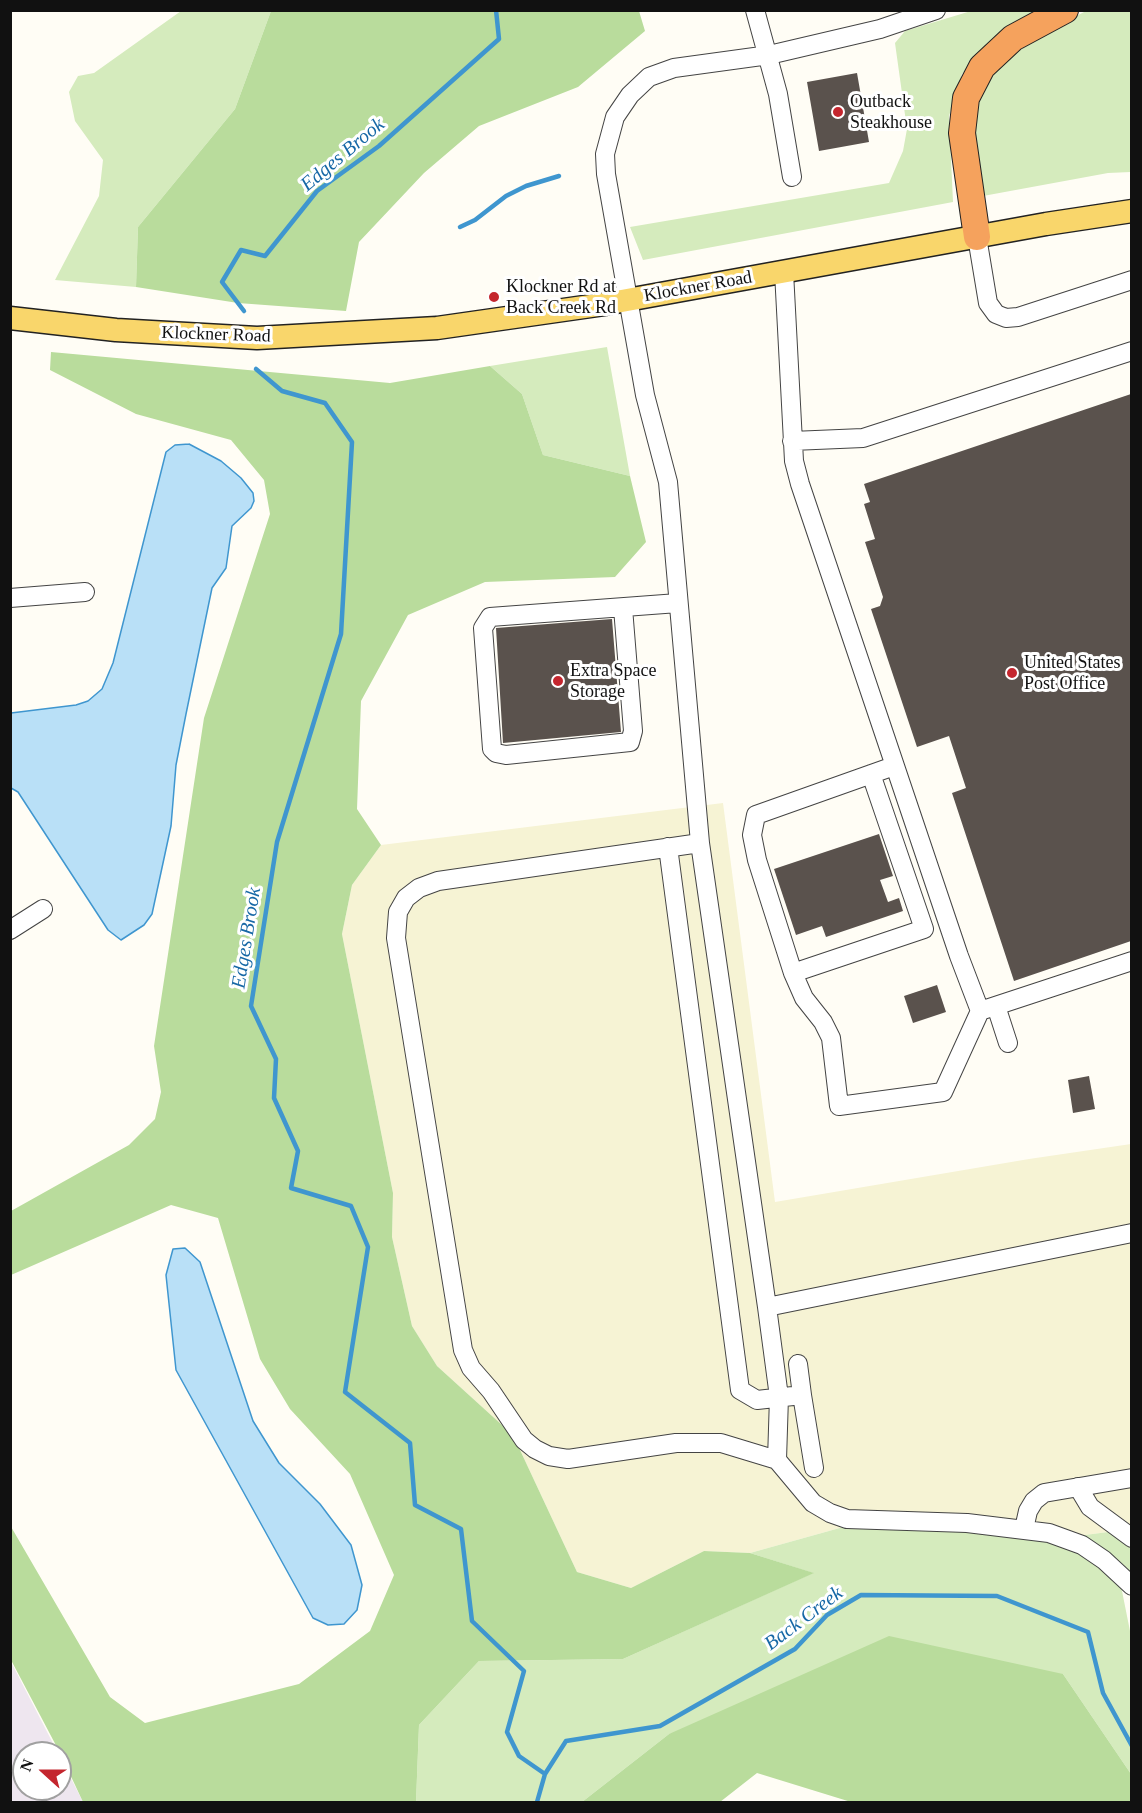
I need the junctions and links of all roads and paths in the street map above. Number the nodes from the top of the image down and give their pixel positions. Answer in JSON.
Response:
{"nodes":[{"id":1,"x":755,"y":10,"type":"edge"},
{"id":2,"x":936,"y":10,"type":"edge"},
{"id":3,"x":1065,"y":10,"type":"edge"},
{"id":4,"x":769,"y":55,"type":"junction"},
{"id":5,"x":792,"y":177,"type":"dead end"},
{"id":6,"x":1131,"y":212,"type":"edge"},
{"id":7,"x":977,"y":237,"type":"junction"},
{"id":8,"x":784,"y":272,"type":"junction"},
{"id":9,"x":1131,"y":280,"type":"edge"},
{"id":10,"x":630,"y":300,"type":"junction"},
{"id":11,"x":10,"y":318,"type":"edge"},
{"id":12,"x":1131,"y":351,"type":"edge"},
{"id":13,"x":792,"y":441,"type":"junction"},
{"id":14,"x":85,"y":592,"type":"dead end"},
{"id":15,"x":10,"y":598,"type":"edge"},
{"id":16,"x":678,"y":603,"type":"junction"},
{"id":17,"x":623,"y":608,"type":"junction"},
{"id":18,"x":894,"y":766,"type":"junction"},
{"id":19,"x":871,"y":774,"type":"junction"},
{"id":20,"x":700,"y":843,"type":"junction"},
{"id":21,"x":668,"y":847,"type":"junction"},
{"id":22,"x":43,"y":909,"type":"dead end"},
{"id":23,"x":10,"y":930,"type":"edge"},
{"id":24,"x":1131,"y":961,"type":"edge"},
{"id":25,"x":793,"y":973,"type":"junction"},
{"id":26,"x":988,"y":1008,"type":"junction"},
{"id":27,"x":1008,"y":1043,"type":"dead end"},
{"id":28,"x":1131,"y":1233,"type":"edge"},
{"id":29,"x":766,"y":1307,"type":"junction"},
{"id":30,"x":798,"y":1364,"type":"dead end"},
{"id":31,"x":802,"y":1395,"type":"junction"},
{"id":32,"x":779,"y":1397,"type":"junction"},
{"id":33,"x":777,"y":1460,"type":"junction"},
{"id":34,"x":814,"y":1468,"type":"dead end"},
{"id":35,"x":1131,"y":1478,"type":"edge"},
{"id":36,"x":1078,"y":1487,"type":"junction"},
{"id":37,"x":1024,"y":1529,"type":"junction"},
{"id":38,"x":1131,"y":1538,"type":"edge"},
{"id":39,"x":1131,"y":1586,"type":"edge"}],
"edges":[{"from":1,"to":4,"type":"lane"},
{"from":2,"to":4,"type":"lane"},
{"from":3,"to":7,"type":"highway"},
{"from":4,"to":5,"type":"lane"},
{"from":4,"to":10,"type":"lane"},
{"from":6,"to":7,"type":"main road","name":"Klockner Road"},
{"from":7,"to":8,"type":"main road","name":"Klockner Road"},
{"from":7,"to":9,"type":"lane"},
{"from":8,"to":10,"type":"main road","name":"Klockner Road"},
{"from":8,"to":13,"type":"lane"},
{"from":10,"to":11,"type":"main road","name":"Klockner Road"},
{"from":10,"to":16,"type":"lane"},
{"from":12,"to":13,"type":"lane"},
{"from":13,"to":18,"type":"lane"},
{"from":14,"to":15,"type":"lane"},
{"from":16,"to":17,"type":"lane"},
{"from":16,"to":20,"type":"lane"},
{"from":17,"to":17,"type":"lane"},
{"from":18,"to":19,"type":"lane"},
{"from":18,"to":26,"type":"lane"},
{"from":19,"to":25,"type":"lane"},
{"from":19,"to":25,"type":"lane"},
{"from":20,"to":21,"type":"lane"},
{"from":20,"to":29,"type":"lane"},
{"from":21,"to":32,"type":"lane"},
{"from":21,"to":33,"type":"lane"},
{"from":22,"to":23,"type":"lane"},
{"from":24,"to":26,"type":"lane"},
{"from":25,"to":26,"type":"lane"},
{"from":26,"to":27,"type":"lane"},
{"from":28,"to":29,"type":"lane"},
{"from":29,"to":32,"type":"lane"},
{"from":30,"to":31,"type":"lane"},
{"from":31,"to":32,"type":"lane"},
{"from":31,"to":34,"type":"lane"},
{"from":32,"to":33,"type":"lane"},
{"from":33,"to":37,"type":"lane"},
{"from":35,"to":36,"type":"lane"},
{"from":36,"to":37,"type":"lane"},
{"from":36,"to":38,"type":"lane"},
{"from":37,"to":39,"type":"lane"}]}
